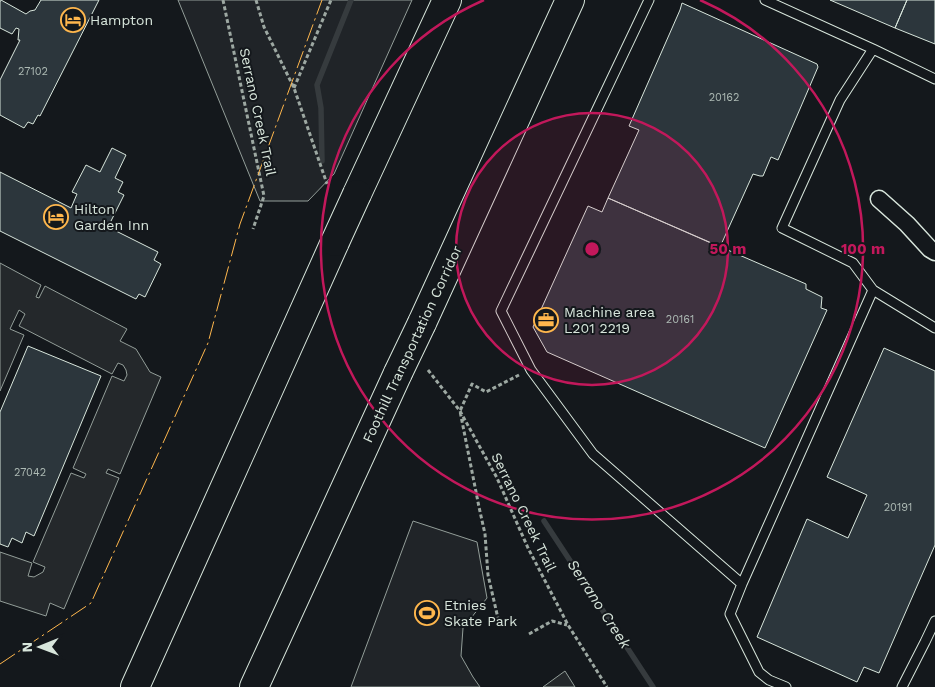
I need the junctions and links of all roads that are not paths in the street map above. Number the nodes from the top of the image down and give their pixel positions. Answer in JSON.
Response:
{"nodes":[{"id":1,"x":447,"y":0,"type":"edge"},
{"id":2,"x":570,"y":0,"type":"edge"},
{"id":3,"x":649,"y":0,"type":"edge"},
{"id":4,"x":765,"y":0,"type":"edge"},
{"id":5,"x":873,"y":49,"type":"junction"},
{"id":6,"x":935,"y":79,"type":"edge"},
{"id":7,"x":878,"y":199,"type":"dead end"},
{"id":8,"x":935,"y":252,"type":"edge"},
{"id":9,"x":873,"y":290,"type":"junction"},
{"id":10,"x":935,"y":328,"type":"edge"},
{"id":11,"x":742,"y":584,"type":"junction"},
{"id":12,"x":935,"y":620,"type":"edge"},
{"id":13,"x":135,"y":687,"type":"edge"},
{"id":14,"x":254,"y":687,"type":"edge"},
{"id":15,"x":786,"y":687,"type":"edge"},
{"id":16,"x":902,"y":687,"type":"edge"}],
"edges":[{"from":1,"to":13,"type":"highway","bridge":true},
{"from":2,"to":14,"type":"highway","name":"Foothill Transportation Corridor","bridge":true},
{"from":3,"to":11,"type":"lane"},
{"from":4,"to":5,"type":"lane"},
{"from":5,"to":6,"type":"lane"},
{"from":5,"to":9,"type":"lane"},
{"from":7,"to":8,"type":"street"},
{"from":9,"to":10,"type":"lane"},
{"from":9,"to":11,"type":"lane"},
{"from":11,"to":15,"type":"lane"},
{"from":12,"to":16,"type":"lane"}]}
